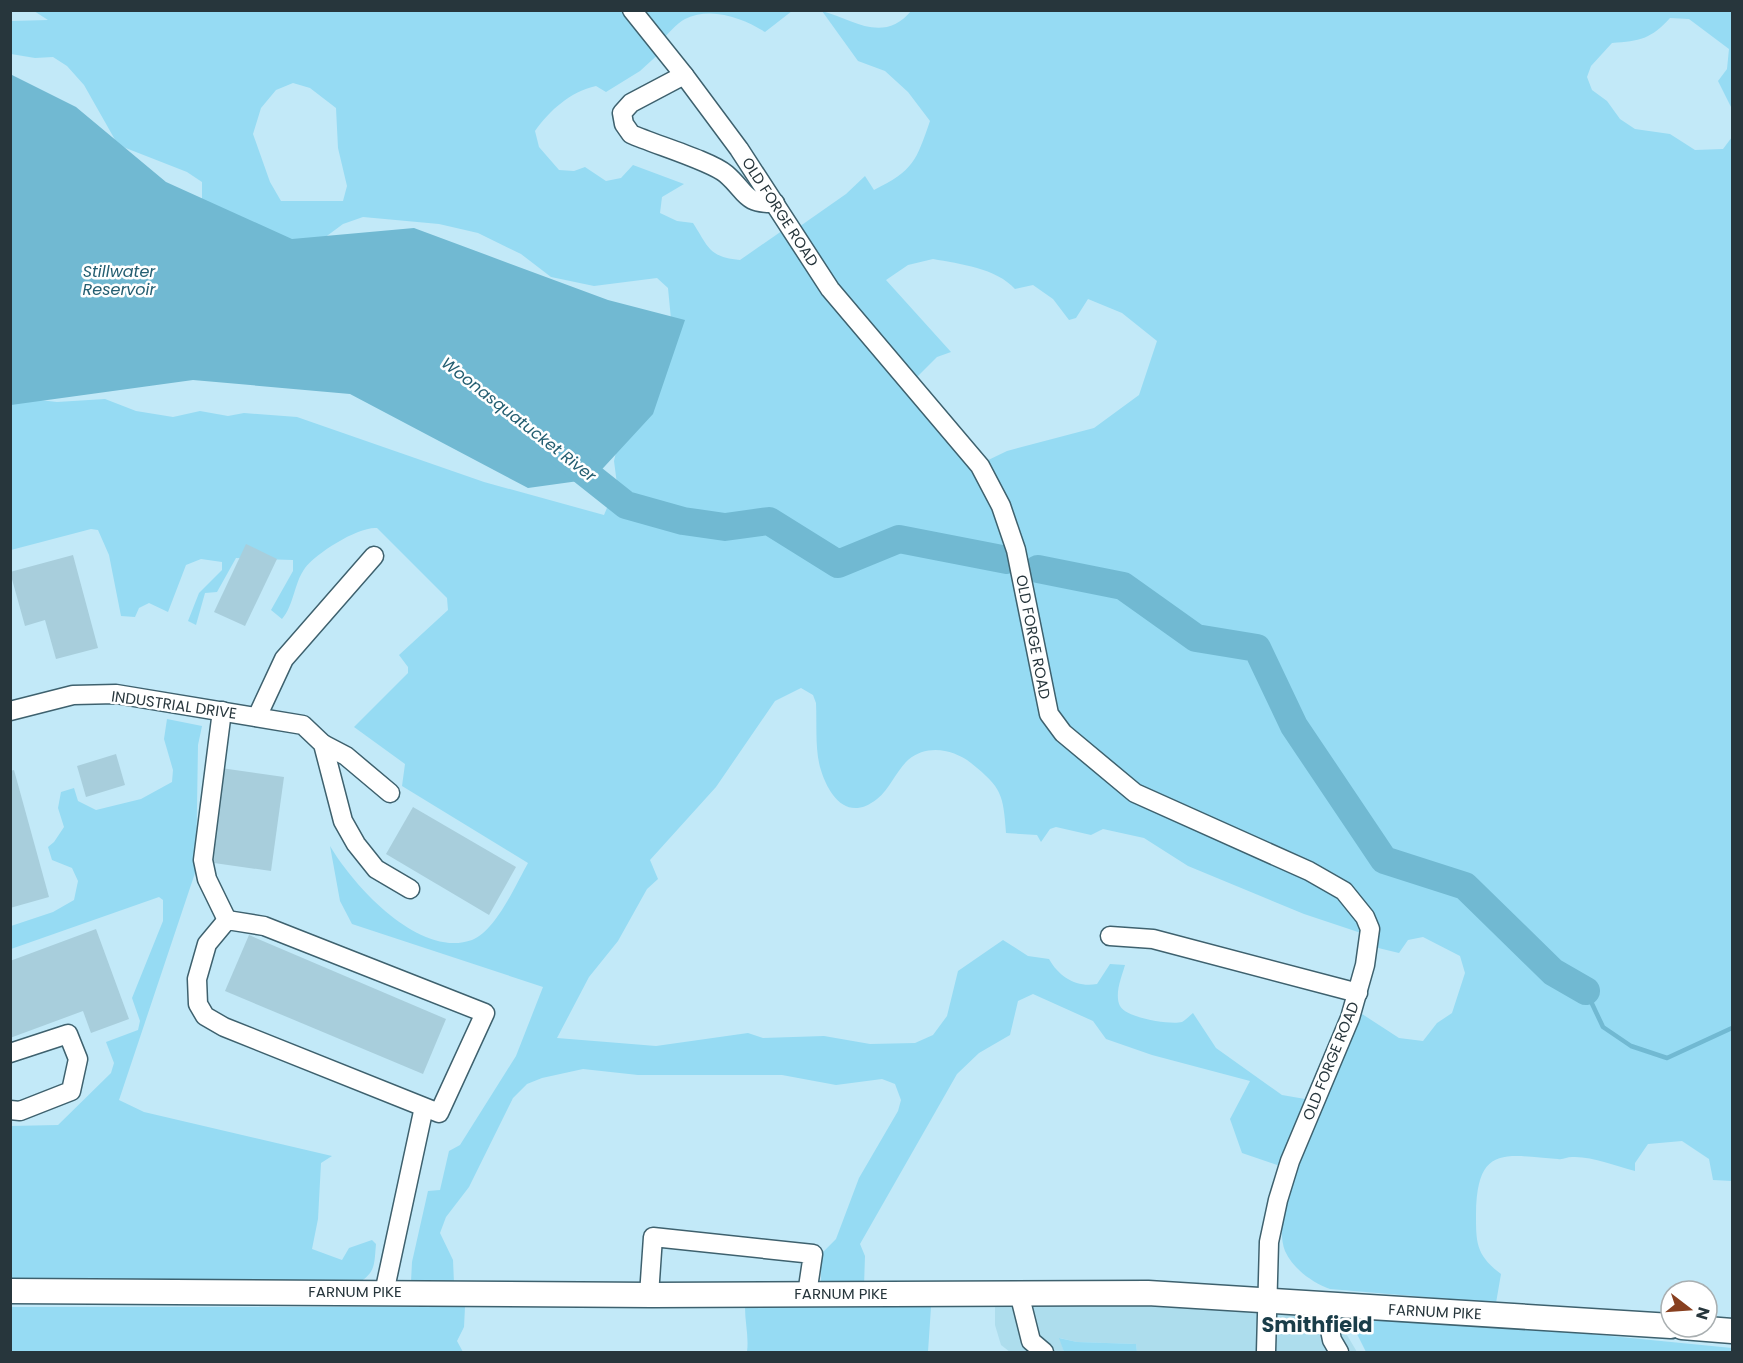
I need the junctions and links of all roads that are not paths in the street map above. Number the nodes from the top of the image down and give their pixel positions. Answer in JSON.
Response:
{"nodes":[{"id":1,"x":632,"y":10,"type":"edge"},
{"id":2,"x":684,"y":75,"type":"junction"},
{"id":3,"x":748,"y":162,"type":"junction"},
{"id":4,"x":728,"y":176,"type":"junction"},
{"id":5,"x":775,"y":203,"type":"junction"},
{"id":6,"x":374,"y":556,"type":"dead end"},
{"id":7,"x":10,"y":711,"type":"edge"},
{"id":8,"x":222,"y":711,"type":"junction"},
{"id":9,"x":257,"y":717,"type":"junction"},
{"id":10,"x":323,"y":744,"type":"junction"},
{"id":11,"x":390,"y":793,"type":"dead end"},
{"id":12,"x":410,"y":889,"type":"dead end"},
{"id":13,"x":227,"y":920,"type":"junction"},
{"id":14,"x":1110,"y":936,"type":"dead end"},
{"id":15,"x":1358,"y":993,"type":"junction"},
{"id":16,"x":10,"y":1053,"type":"edge"},
{"id":17,"x":424,"y":1107,"type":"junction"},
{"id":18,"x":10,"y":1110,"type":"edge"},
{"id":19,"x":10,"y":1290,"type":"edge"},
{"id":20,"x":384,"y":1293,"type":"junction"},
{"id":21,"x":1019,"y":1293,"type":"junction"},
{"id":22,"x":807,"y":1294,"type":"junction"},
{"id":23,"x":649,"y":1295,"type":"junction"},
{"id":24,"x":1270,"y":1300,"type":"junction"},
{"id":25,"x":1325,"y":1306,"type":"junction"},
{"id":26,"x":1659,"y":1325,"type":"edge"},
{"id":27,"x":1044,"y":1353,"type":"edge"},
{"id":28,"x":1266,"y":1353,"type":"edge"},
{"id":29,"x":1339,"y":1353,"type":"edge"}],
"edges":[{"from":1,"to":2,"type":"street","name":"OLD FORGE ROAD"},
{"from":2,"to":3,"type":"street","name":"OLD FORGE ROAD"},
{"from":2,"to":4,"type":"street"},
{"from":3,"to":4,"type":"street"},
{"from":3,"to":5,"type":"street","name":"OLD FORGE ROAD"},
{"from":4,"to":5,"type":"street"},
{"from":5,"to":15,"type":"street","name":"OLD FORGE ROAD"},
{"from":6,"to":9,"type":"street"},
{"from":7,"to":8,"type":"street","name":"INDUSTRIAL DRIVE"},
{"from":8,"to":9,"type":"street","name":"INDUSTRIAL DRIVE"},
{"from":8,"to":13,"type":"street"},
{"from":9,"to":10,"type":"street","name":"INDUSTRIAL DRIVE"},
{"from":10,"to":11,"type":"street"},
{"from":10,"to":12,"type":"street"},
{"from":13,"to":17,"type":"street"},
{"from":13,"to":17,"type":"street"},
{"from":14,"to":15,"type":"street"},
{"from":15,"to":24,"type":"street","name":"OLD FORGE ROAD"},
{"from":16,"to":18,"type":"street"},
{"from":17,"to":20,"type":"street"},
{"from":19,"to":20,"type":"main road","name":"FARNUM PIKE"},
{"from":20,"to":23,"type":"main road","name":"FARNUM PIKE"},
{"from":21,"to":22,"type":"main road","name":"FARNUM PIKE"},
{"from":21,"to":24,"type":"main road","name":"FARNUM PIKE"},
{"from":21,"to":27,"type":"street"},
{"from":22,"to":23,"type":"main road","name":"FARNUM PIKE"},
{"from":22,"to":23,"type":"street"},
{"from":24,"to":25,"type":"main road","name":"FARNUM PIKE"},
{"from":24,"to":28,"type":"street","name":"OLD FORGE ROAD"},
{"from":25,"to":26,"type":"main road","name":"FARNUM PIKE"},
{"from":25,"to":29,"type":"street"}]}
